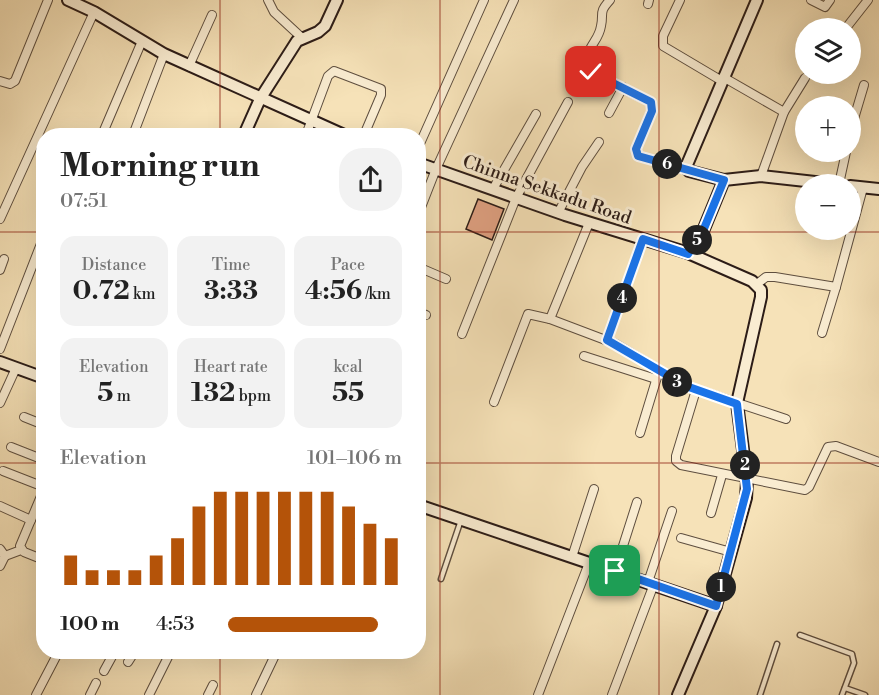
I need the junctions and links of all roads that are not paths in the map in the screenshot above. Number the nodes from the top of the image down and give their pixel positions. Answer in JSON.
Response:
{"nodes":[{"id":1,"x":48,"y":0,"type":"edge"},
{"id":2,"x":68,"y":0,"type":"edge"},
{"id":3,"x":268,"y":0,"type":"edge"},
{"id":4,"x":337,"y":0,"type":"edge"},
{"id":5,"x":484,"y":0,"type":"edge"},
{"id":6,"x":514,"y":0,"type":"edge"},
{"id":7,"x":610,"y":0,"type":"edge"},
{"id":8,"x":680,"y":0,"type":"edge"},
{"id":9,"x":757,"y":0,"type":"edge"},
{"id":10,"x":811,"y":0,"type":"edge"},
{"id":11,"x":830,"y":0,"type":"edge"},
{"id":12,"x":868,"y":0,"type":"edge"},
{"id":13,"x":94,"y":12,"type":"junction"},
{"id":14,"x":212,"y":15,"type":"dead end"},
{"id":15,"x":854,"y":18,"type":"edge"},
{"id":16,"x":301,"y":37,"type":"junction"},
{"id":17,"x":142,"y":41,"type":"junction"},
{"id":18,"x":164,"y":54,"type":"junction"},
{"id":19,"x":189,"y":66,"type":"junction"},
{"id":20,"x":723,"y":79,"type":"junction"},
{"id":21,"x":0,"y":81,"type":"edge"},
{"id":22,"x":801,"y":84,"type":"edge"},
{"id":23,"x":864,"y":85,"type":"dead end"},
{"id":24,"x":623,"y":87,"type":"junction"},
{"id":25,"x":861,"y":96,"type":"edge"},
{"id":26,"x":260,"y":99,"type":"junction"},
{"id":27,"x":568,"y":102,"type":"dead end"},
{"id":28,"x":784,"y":112,"type":"junction"},
{"id":29,"x":609,"y":113,"type":"dead end"},
{"id":30,"x":536,"y":114,"type":"dead end"},
{"id":31,"x":311,"y":122,"type":"junction"},
{"id":32,"x":41,"y":128,"type":"edge"},
{"id":33,"x":105,"y":128,"type":"edge"},
{"id":34,"x":136,"y":128,"type":"edge"},
{"id":35,"x":247,"y":128,"type":"edge"},
{"id":36,"x":309,"y":128,"type":"edge"},
{"id":37,"x":326,"y":128,"type":"edge"},
{"id":38,"x":367,"y":128,"type":"edge"},
{"id":39,"x":426,"y":130,"type":"edge"},
{"id":40,"x":36,"y":140,"type":"edge"},
{"id":41,"x":599,"y":142,"type":"dead end"},
{"id":42,"x":426,"y":166,"type":"edge"},
{"id":43,"x":436,"y":169,"type":"junction"},
{"id":44,"x":689,"y":171,"type":"junction"},
{"id":45,"x":761,"y":176,"type":"junction"},
{"id":46,"x":724,"y":180,"type":"junction"},
{"id":47,"x":795,"y":180,"type":"edge"},
{"id":48,"x":863,"y":188,"type":"joint"},
{"id":49,"x":493,"y":189,"type":"junction"},
{"id":50,"x":879,"y":189,"type":"edge"},
{"id":51,"x":426,"y":194,"type":"edge"},
{"id":52,"x":516,"y":198,"type":"junction"},
{"id":53,"x":558,"y":213,"type":"junction"},
{"id":54,"x":0,"y":219,"type":"edge"},
{"id":55,"x":589,"y":223,"type":"junction"},
{"id":56,"x":643,"y":239,"type":"junction"},
{"id":57,"x":688,"y":254,"type":"junction"},
{"id":58,"x":36,"y":257,"type":"edge"},
{"id":59,"x":4,"y":259,"type":"dead end"},
{"id":60,"x":0,"y":270,"type":"edge"},
{"id":61,"x":426,"y":270,"type":"edge"},
{"id":62,"x":446,"y":279,"type":"dead end"},
{"id":63,"x":757,"y":284,"type":"junction"},
{"id":64,"x":836,"y":287,"type":"junction"},
{"id":65,"x":550,"y":319,"type":"junction"},
{"id":66,"x":822,"y":333,"type":"dead end"},
{"id":67,"x":462,"y":334,"type":"dead end"},
{"id":68,"x":607,"y":340,"type":"junction"},
{"id":69,"x":0,"y":349,"type":"edge"},
{"id":70,"x":584,"y":356,"type":"dead end"},
{"id":71,"x":0,"y":362,"type":"edge"},
{"id":72,"x":16,"y":368,"type":"junction"},
{"id":73,"x":659,"y":370,"type":"junction"},
{"id":74,"x":36,"y":375,"type":"edge"},
{"id":75,"x":656,"y":379,"type":"junction"},
{"id":76,"x":696,"y":390,"type":"junction"},
{"id":77,"x":494,"y":402,"type":"dead end"},
{"id":78,"x":0,"y":403,"type":"edge"},
{"id":79,"x":737,"y":404,"type":"junction"},
{"id":80,"x":24,"y":417,"type":"dead end"},
{"id":81,"x":786,"y":418,"type":"dead end"},
{"id":82,"x":36,"y":422,"type":"edge"},
{"id":83,"x":640,"y":433,"type":"dead end"},
{"id":84,"x":11,"y":447,"type":"dead end"},
{"id":85,"x":36,"y":457,"type":"edge"},
{"id":86,"x":879,"y":462,"type":"edge"},
{"id":87,"x":3,"y":471,"type":"dead end"},
{"id":88,"x":722,"y":475,"type":"junction"},
{"id":89,"x":747,"y":480,"type":"junction"},
{"id":90,"x":36,"y":485,"type":"edge"},
{"id":91,"x":594,"y":489,"type":"dead end"},
{"id":92,"x":638,"y":502,"type":"dead end"},
{"id":93,"x":0,"y":506,"type":"edge"},
{"id":94,"x":36,"y":508,"type":"edge"},
{"id":95,"x":426,"y":508,"type":"edge"},
{"id":96,"x":672,"y":511,"type":"dead end"},
{"id":97,"x":711,"y":513,"type":"dead end"},
{"id":98,"x":31,"y":520,"type":"junction"},
{"id":99,"x":461,"y":520,"type":"junction"},
{"id":100,"x":681,"y":538,"type":"dead end"},
{"id":101,"x":0,"y":549,"type":"edge"},
{"id":102,"x":21,"y":550,"type":"junction"},
{"id":103,"x":731,"y":552,"type":"junction"},
{"id":104,"x":5,"y":556,"type":"junction"},
{"id":105,"x":36,"y":557,"type":"edge"},
{"id":106,"x":572,"y":557,"type":"junction"},
{"id":107,"x":589,"y":563,"type":"junction"},
{"id":108,"x":0,"y":566,"type":"edge"},
{"id":109,"x":615,"y":571,"type":"junction"},
{"id":110,"x":441,"y":579,"type":"dead end"},
{"id":111,"x":651,"y":583,"type":"junction"},
{"id":112,"x":716,"y":606,"type":"junction"},
{"id":113,"x":800,"y":635,"type":"dead end"},
{"id":114,"x":777,"y":644,"type":"dead end"},
{"id":115,"x":55,"y":659,"type":"edge"},
{"id":116,"x":110,"y":659,"type":"edge"},
{"id":117,"x":130,"y":659,"type":"edge"},
{"id":118,"x":167,"y":659,"type":"edge"},
{"id":119,"x":273,"y":659,"type":"edge"},
{"id":120,"x":128,"y":662,"type":"dead end"},
{"id":121,"x":104,"y":670,"type":"dead end"},
{"id":122,"x":96,"y":683,"type":"dead end"},
{"id":123,"x":213,"y":685,"type":"dead end"},
{"id":124,"x":845,"y":688,"type":"junction"},
{"id":125,"x":36,"y":695,"type":"edge"},
{"id":126,"x":90,"y":695,"type":"edge"},
{"id":127,"x":149,"y":695,"type":"edge"},
{"id":128,"x":208,"y":695,"type":"edge"},
{"id":129,"x":256,"y":695,"type":"edge"},
{"id":130,"x":538,"y":695,"type":"edge"},
{"id":131,"x":612,"y":695,"type":"edge"},
{"id":132,"x":678,"y":695,"type":"edge"},
{"id":133,"x":760,"y":695,"type":"edge"},
{"id":134,"x":842,"y":695,"type":"edge"},
{"id":135,"x":865,"y":695,"type":"edge"}],
"edges":[{"from":1,"to":21,"type":"street"},
{"from":2,"to":13,"type":"street"},
{"from":3,"to":16,"type":"street"},
{"from":4,"to":16,"type":"street"},
{"from":5,"to":39,"type":"street"},
{"from":6,"to":43,"type":"street"},
{"from":7,"to":24,"type":"street"},
{"from":8,"to":20,"type":"street"},
{"from":9,"to":20,"type":"street"},
{"from":10,"to":11,"type":"street"},
{"from":12,"to":15,"type":"street"},
{"from":13,"to":17,"type":"street"},
{"from":13,"to":32,"type":"street"},
{"from":14,"to":19,"type":"street"},
{"from":16,"to":26,"type":"street"},
{"from":17,"to":18,"type":"street"},
{"from":17,"to":33,"type":"street"},
{"from":18,"to":19,"type":"street"},
{"from":18,"to":34,"type":"street"},
{"from":19,"to":26,"type":"street"},
{"from":20,"to":28,"type":"street"},
{"from":20,"to":44,"type":"street"},
{"from":22,"to":28,"type":"street"},
{"from":23,"to":25,"type":"street"},
{"from":24,"to":29,"type":"street"},
{"from":24,"to":44,"type":"street"},
{"from":26,"to":31,"type":"street"},
{"from":26,"to":35,"type":"street"},
{"from":27,"to":52,"type":"street"},
{"from":28,"to":45,"type":"street"},
{"from":30,"to":49,"type":"street"},
{"from":31,"to":36,"type":"street"},
{"from":31,"to":37,"type":"street"},
{"from":31,"to":38,"type":"street"},
{"from":40,"to":54,"type":"street"},
{"from":41,"to":53,"type":"street"},
{"from":42,"to":43,"type":"street","name":"Chinna Sekkadu Road"},
{"from":43,"to":49,"type":"street","name":"Chinna Sekkadu Road"},
{"from":43,"to":51,"type":"street"},
{"from":44,"to":46,"type":"street"},
{"from":45,"to":46,"type":"street"},
{"from":45,"to":47,"type":"street"},
{"from":46,"to":57,"type":"street"},
{"from":48,"to":50,"type":"street"},
{"from":48,"to":64,"type":"street"},
{"from":49,"to":52,"type":"street","name":"Chinna Sekkadu Road"},
{"from":52,"to":53,"type":"street","name":"Chinna Sekkadu Road"},
{"from":52,"to":67,"type":"street"},
{"from":53,"to":55,"type":"street","name":"Chinna Sekkadu Road"},
{"from":55,"to":56,"type":"street","name":"Chinna Sekkadu Road"},
{"from":55,"to":65,"type":"street"},
{"from":56,"to":57,"type":"street","name":"Chinna Sekkadu Road"},
{"from":56,"to":68,"type":"street"},
{"from":57,"to":63,"type":"street","name":"Chinna Sekkadu Road"},
{"from":58,"to":69,"type":"street"},
{"from":59,"to":60,"type":"street"},
{"from":61,"to":62,"type":"street"},
{"from":63,"to":64,"type":"street"},
{"from":63,"to":79,"type":"street"},
{"from":64,"to":66,"type":"street"},
{"from":65,"to":68,"type":"street"},
{"from":65,"to":77,"type":"street"},
{"from":68,"to":73,"type":"street"},
{"from":70,"to":75,"type":"street"},
{"from":71,"to":72,"type":"street"},
{"from":72,"to":74,"type":"street"},
{"from":72,"to":78,"type":"street"},
{"from":73,"to":75,"type":"street"},
{"from":73,"to":76,"type":"street"},
{"from":75,"to":83,"type":"street"},
{"from":76,"to":79,"type":"street"},
{"from":76,"to":88,"type":"street"},
{"from":79,"to":81,"type":"street"},
{"from":79,"to":89,"type":"street"},
{"from":80,"to":82,"type":"street"},
{"from":84,"to":85,"type":"street"},
{"from":86,"to":89,"type":"street"},
{"from":87,"to":90,"type":"street"},
{"from":88,"to":89,"type":"street"},
{"from":88,"to":97,"type":"street"},
{"from":89,"to":103,"type":"street"},
{"from":91,"to":106,"type":"street"},
{"from":92,"to":109,"type":"street"},
{"from":93,"to":98,"type":"street"},
{"from":94,"to":98,"type":"street"},
{"from":95,"to":99,"type":"street"},
{"from":96,"to":111,"type":"street"},
{"from":98,"to":102,"type":"street"},
{"from":99,"to":106,"type":"street"},
{"from":99,"to":110,"type":"lane"},
{"from":100,"to":103,"type":"street"},
{"from":101,"to":104,"type":"street"},
{"from":102,"to":104,"type":"street"},
{"from":102,"to":105,"type":"street"},
{"from":103,"to":112,"type":"street"},
{"from":104,"to":108,"type":"street"},
{"from":106,"to":107,"type":"street"},
{"from":107,"to":109,"type":"street"},
{"from":107,"to":130,"type":"street"},
{"from":109,"to":111,"type":"street"},
{"from":111,"to":112,"type":"street"},
{"from":111,"to":131,"type":"street"},
{"from":112,"to":132,"type":"street"},
{"from":113,"to":124,"type":"lane"},
{"from":114,"to":133,"type":"lane"},
{"from":115,"to":125,"type":"street"},
{"from":116,"to":121,"type":"street"},
{"from":117,"to":120,"type":"street"},
{"from":118,"to":127,"type":"street"},
{"from":119,"to":129,"type":"street"},
{"from":122,"to":126,"type":"street"},
{"from":123,"to":128,"type":"street"},
{"from":124,"to":134,"type":"lane"},
{"from":124,"to":135,"type":"lane"}]}
